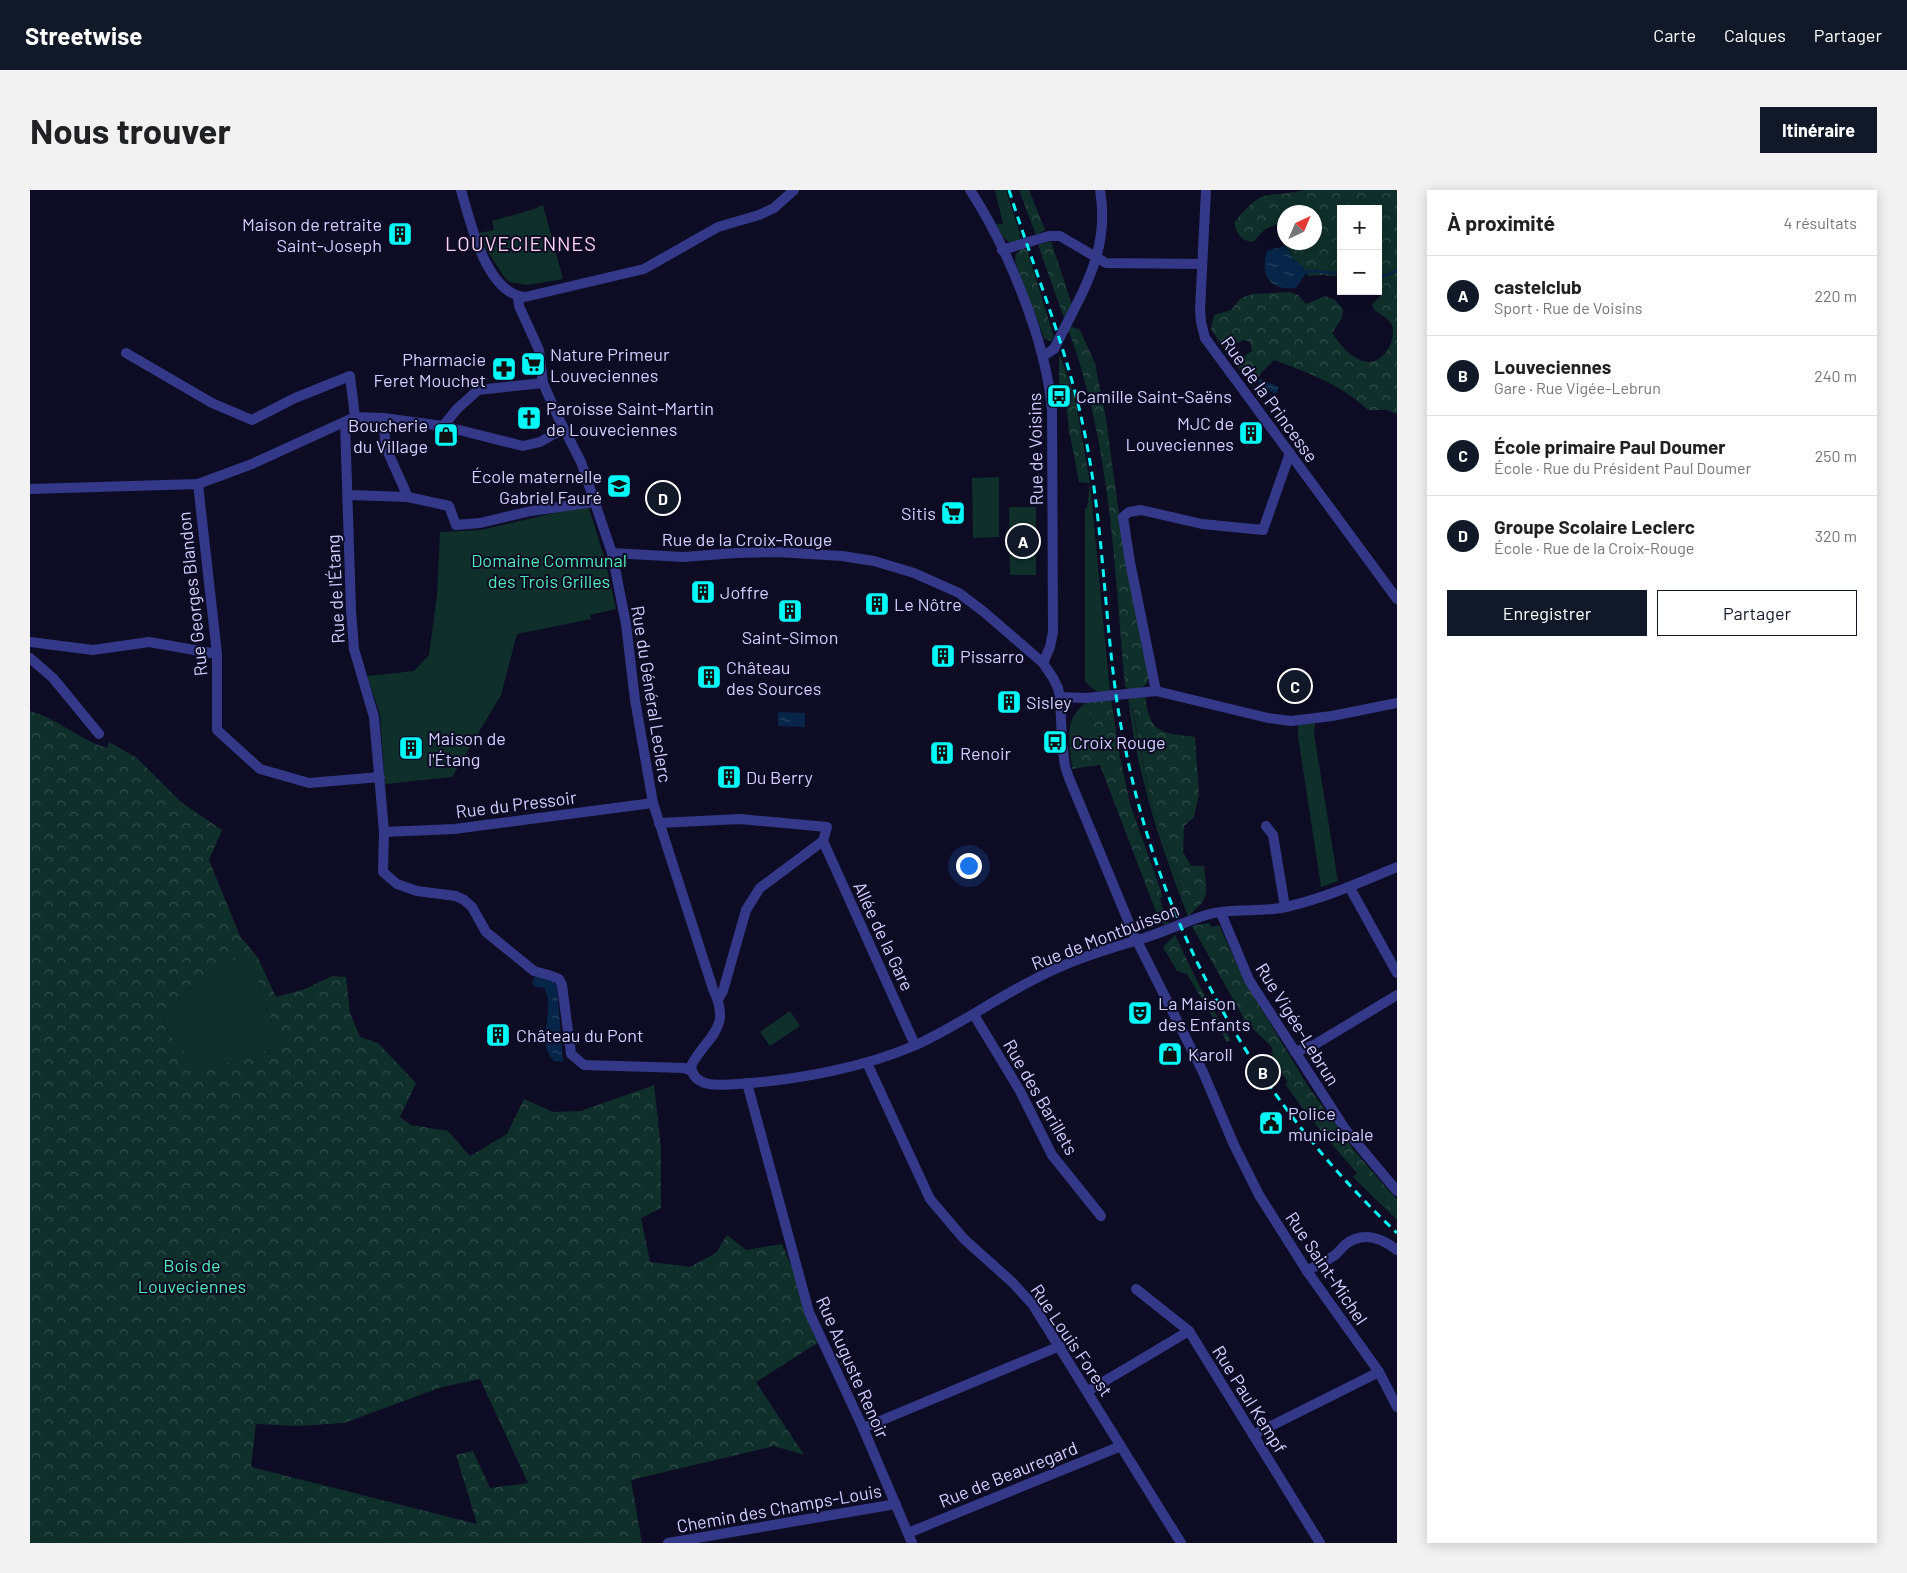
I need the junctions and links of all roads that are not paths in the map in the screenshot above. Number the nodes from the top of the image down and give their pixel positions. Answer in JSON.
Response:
{"nodes":[{"id":1,"x":461,"y":190,"type":"edge"},
{"id":2,"x":794,"y":190,"type":"edge"},
{"id":3,"x":970,"y":190,"type":"edge"},
{"id":4,"x":1100,"y":190,"type":"edge"},
{"id":5,"x":1206,"y":190,"type":"edge"},
{"id":6,"x":1002,"y":250,"type":"junction"},
{"id":7,"x":1097,"y":258,"type":"junction"},
{"id":8,"x":1202,"y":264,"type":"junction"},
{"id":9,"x":518,"y":296,"type":"junction"},
{"id":10,"x":126,"y":353,"type":"dead end"},
{"id":11,"x":1043,"y":356,"type":"junction"},
{"id":12,"x":544,"y":383,"type":"junction"},
{"id":13,"x":355,"y":417,"type":"junction"},
{"id":14,"x":383,"y":418,"type":"junction"},
{"id":15,"x":346,"y":422,"type":"junction"},
{"id":16,"x":443,"y":426,"type":"junction"},
{"id":17,"x":563,"y":429,"type":"junction"},
{"id":18,"x":1290,"y":453,"type":"junction"},
{"id":19,"x":198,"y":484,"type":"junction"},
{"id":20,"x":30,"y":488,"type":"edge"},
{"id":21,"x":348,"y":496,"type":"junction"},
{"id":22,"x":408,"y":497,"type":"junction"},
{"id":23,"x":594,"y":502,"type":"junction"},
{"id":24,"x":612,"y":553,"type":"junction"},
{"id":25,"x":1397,"y":599,"type":"edge"},
{"id":26,"x":30,"y":642,"type":"edge"},
{"id":27,"x":218,"y":654,"type":"junction"},
{"id":28,"x":30,"y":658,"type":"edge"},
{"id":29,"x":1043,"y":663,"type":"junction"},
{"id":30,"x":1156,"y":691,"type":"junction"},
{"id":31,"x":1060,"y":697,"type":"junction"},
{"id":32,"x":1397,"y":704,"type":"edge"},
{"id":33,"x":99,"y":734,"type":"dead end"},
{"id":34,"x":380,"y":776,"type":"junction"},
{"id":35,"x":653,"y":803,"type":"junction"},
{"id":36,"x":659,"y":823,"type":"junction"},
{"id":37,"x":1266,"y":826,"type":"dead end"},
{"id":38,"x":384,"y":832,"type":"junction"},
{"id":39,"x":823,"y":841,"type":"junction"},
{"id":40,"x":1397,"y":867,"type":"edge"},
{"id":41,"x":1350,"y":888,"type":"junction"},
{"id":42,"x":1286,"y":907,"type":"junction"},
{"id":43,"x":1221,"y":913,"type":"junction"},
{"id":44,"x":1137,"y":940,"type":"junction"},
{"id":45,"x":1397,"y":973,"type":"edge"},
{"id":46,"x":1397,"y":995,"type":"edge"},
{"id":47,"x":718,"y":999,"type":"junction"},
{"id":48,"x":974,"y":1015,"type":"junction"},
{"id":49,"x":915,"y":1045,"type":"junction"},
{"id":50,"x":1295,"y":1052,"type":"junction"},
{"id":51,"x":867,"y":1062,"type":"junction"},
{"id":52,"x":692,"y":1071,"type":"junction"},
{"id":53,"x":747,"y":1083,"type":"junction"},
{"id":54,"x":1397,"y":1191,"type":"edge"},
{"id":55,"x":1101,"y":1216,"type":"dead end"},
{"id":56,"x":1397,"y":1250,"type":"edge"},
{"id":57,"x":1307,"y":1270,"type":"junction"},
{"id":58,"x":1136,"y":1289,"type":"dead end"},
{"id":59,"x":1189,"y":1331,"type":"junction"},
{"id":60,"x":1060,"y":1346,"type":"junction"},
{"id":61,"x":1379,"y":1372,"type":"junction"},
{"id":62,"x":1393,"y":1387,"type":"edge"},
{"id":63,"x":1088,"y":1391,"type":"junction"},
{"id":64,"x":1397,"y":1407,"type":"edge"},
{"id":65,"x":863,"y":1428,"type":"junction"},
{"id":66,"x":1253,"y":1435,"type":"junction"},
{"id":67,"x":1121,"y":1446,"type":"junction"},
{"id":68,"x":896,"y":1504,"type":"junction"},
{"id":69,"x":910,"y":1538,"type":"edge"},
{"id":70,"x":668,"y":1543,"type":"edge"},
{"id":71,"x":1181,"y":1543,"type":"edge"},
{"id":72,"x":1320,"y":1543,"type":"edge"}],
"edges":[{"from":1,"to":9,"type":"street"},
{"from":2,"to":9,"type":"street"},
{"from":3,"to":6,"type":"street","name":"Rue de Voisins"},
{"from":4,"to":7,"type":"street"},
{"from":5,"to":8,"type":"street","name":"Rue de la Princesse"},
{"from":6,"to":7,"type":"street"},
{"from":6,"to":11,"type":"street","name":"Rue de Voisins"},
{"from":7,"to":8,"type":"street"},
{"from":7,"to":11,"type":"street"},
{"from":8,"to":18,"type":"street","name":"Rue de la Princesse"},
{"from":9,"to":12,"type":"street","name":"Rue du Général Leclerc"},
{"from":10,"to":13,"type":"street"},
{"from":11,"to":29,"type":"street","name":"Rue de Voisins"},
{"from":12,"to":16,"type":"street"},
{"from":12,"to":17,"type":"street","name":"Rue du Général Leclerc"},
{"from":13,"to":14,"type":"street"},
{"from":13,"to":15,"type":"street"},
{"from":14,"to":16,"type":"street"},
{"from":14,"to":22,"type":"street"},
{"from":15,"to":19,"type":"street"},
{"from":15,"to":21,"type":"street","name":"Rue de l'Étang"},
{"from":16,"to":17,"type":"street"},
{"from":17,"to":23,"type":"street","name":"Rue du Général Leclerc"},
{"from":18,"to":25,"type":"street","name":"Rue de la Princesse"},
{"from":18,"to":30,"type":"street"},
{"from":19,"to":20,"type":"street"},
{"from":19,"to":27,"type":"street","name":"Rue Georges Blandon"},
{"from":21,"to":22,"type":"street"},
{"from":21,"to":34,"type":"street","name":"Rue de l'Étang"},
{"from":22,"to":23,"type":"street"},
{"from":23,"to":24,"type":"street","name":"Rue du Général Leclerc"},
{"from":24,"to":29,"type":"street","name":"Rue de la Croix-Rouge"},
{"from":24,"to":35,"type":"street","name":"Rue du Général Leclerc"},
{"from":26,"to":27,"type":"street"},
{"from":27,"to":34,"type":"street","name":"Rue Georges Blandon"},
{"from":28,"to":33,"type":"street"},
{"from":29,"to":31,"type":"street","name":"Rue de la Croix-Rouge"},
{"from":30,"to":31,"type":"street"},
{"from":30,"to":32,"type":"street"},
{"from":31,"to":44,"type":"street","name":"Rue de la Croix-Rouge"},
{"from":34,"to":38,"type":"street","name":"Rue de l'Étang"},
{"from":35,"to":36,"type":"street","name":"Rue du Général Leclerc"},
{"from":35,"to":38,"type":"street","name":"Rue du Pressoir"},
{"from":36,"to":39,"type":"street"},
{"from":36,"to":47,"type":"street","name":"Rue du Général Leclerc"},
{"from":37,"to":42,"type":"street"},
{"from":38,"to":52,"type":"street","name":"Rue de l'Étang"},
{"from":39,"to":47,"type":"street"},
{"from":39,"to":49,"type":"street","name":"Allée de la Gare"},
{"from":40,"to":41,"type":"street","name":"Rue de Montbuisson"},
{"from":41,"to":42,"type":"street","name":"Rue de Montbuisson"},
{"from":41,"to":45,"type":"street"},
{"from":42,"to":43,"type":"street","name":"Rue de Montbuisson"},
{"from":43,"to":44,"type":"street","name":"Rue de Montbuisson"},
{"from":43,"to":50,"type":"street","name":"Rue Vigée-Lebrun"},
{"from":44,"to":48,"type":"street","name":"Rue de Montbuisson"},
{"from":44,"to":57,"type":"street","name":"Rue Saint-Michel"},
{"from":46,"to":50,"type":"street"},
{"from":47,"to":52,"type":"street","name":"Rue du Général Leclerc"},
{"from":48,"to":49,"type":"street","name":"Rue de Montbuisson"},
{"from":48,"to":55,"type":"street","name":"Rue des Barillets"},
{"from":49,"to":51,"type":"street","name":"Rue de Montbuisson"},
{"from":50,"to":54,"type":"street","name":"Rue Vigée-Lebrun"},
{"from":51,"to":53,"type":"street","name":"Rue de Montbuisson"},
{"from":51,"to":60,"type":"street","name":"Rue Louis Forest"},
{"from":52,"to":53,"type":"street"},
{"from":53,"to":65,"type":"street","name":"Rue Auguste Renoir"},
{"from":56,"to":57,"type":"street"},
{"from":57,"to":61,"type":"street","name":"Rue Saint-Michel"},
{"from":58,"to":59,"type":"street","name":"Rue Paul Kempf"},
{"from":59,"to":63,"type":"street"},
{"from":59,"to":66,"type":"street","name":"Rue Paul Kempf"},
{"from":60,"to":63,"type":"street","name":"Rue Louis Forest"},
{"from":60,"to":65,"type":"street"},
{"from":61,"to":62,"type":"street","name":"Rue Saint-Michel"},
{"from":61,"to":66,"type":"street"},
{"from":62,"to":64,"type":"street","name":"Rue Saint-Michel"},
{"from":63,"to":67,"type":"street","name":"Rue Louis Forest"},
{"from":65,"to":68,"type":"street","name":"Rue Auguste Renoir"},
{"from":66,"to":72,"type":"street","name":"Rue Paul Kempf"},
{"from":67,"to":69,"type":"street","name":"Rue de Beauregard"},
{"from":67,"to":71,"type":"street","name":"Rue Louis Forest"},
{"from":68,"to":69,"type":"street","name":"Rue Auguste Renoir"},
{"from":68,"to":70,"type":"street","name":"Chemin des Champs-Louis"}]}
